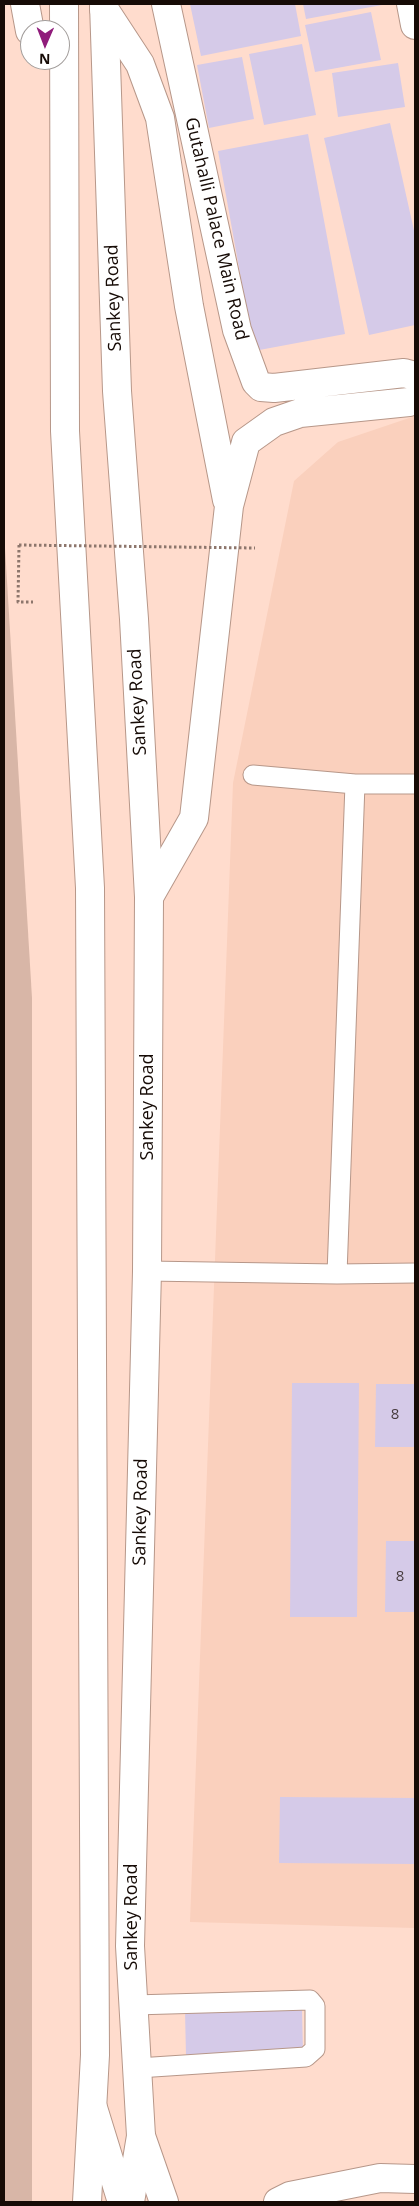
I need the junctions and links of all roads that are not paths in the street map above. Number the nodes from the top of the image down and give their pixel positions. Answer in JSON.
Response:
{"nodes":[{"id":1,"x":25,"y":4,"type":"edge"},
{"id":2,"x":166,"y":4,"type":"edge"},
{"id":3,"x":411,"y":4,"type":"edge"},
{"id":4,"x":65,"y":6,"type":"edge"},
{"id":5,"x":104,"y":6,"type":"edge"},
{"id":6,"x":28,"y":20,"type":"edge"},
{"id":7,"x":64,"y":20,"type":"edge"},
{"id":8,"x":415,"y":26,"type":"edge"},
{"id":9,"x":63,"y":70,"type":"edge"},
{"id":10,"x":415,"y":376,"type":"edge"},
{"id":11,"x":415,"y":400,"type":"edge"},
{"id":12,"x":229,"y":506,"type":"junction"},
{"id":13,"x":253,"y":776,"type":"dead end"},
{"id":14,"x":355,"y":784,"type":"junction"},
{"id":15,"x":415,"y":784,"type":"edge"},
{"id":16,"x":149,"y":897,"type":"junction"},
{"id":17,"x":147,"y":1271,"type":"junction"},
{"id":18,"x":415,"y":1273,"type":"edge"},
{"id":19,"x":337,"y":1274,"type":"junction"},
{"id":20,"x":134,"y":2005,"type":"junction"},
{"id":21,"x":138,"y":2068,"type":"junction"},
{"id":22,"x":91,"y":2103,"type":"junction"},
{"id":23,"x":142,"y":2136,"type":"junction"},
{"id":24,"x":415,"y":2179,"type":"edge"},
{"id":25,"x":87,"y":2202,"type":"edge"},
{"id":26,"x":122,"y":2202,"type":"edge"},
{"id":27,"x":130,"y":2202,"type":"edge"},
{"id":28,"x":164,"y":2202,"type":"edge"},
{"id":29,"x":278,"y":2202,"type":"edge"}],
"edges":[{"from":1,"to":6,"type":"main road"},
{"from":2,"to":10,"type":"main road","name":"Gutahalli Palace Main Road"},
{"from":3,"to":8,"type":"main road"},
{"from":4,"to":7,"type":"main road"},
{"from":5,"to":12,"type":"main road"},
{"from":5,"to":16,"type":"main road","name":"Sankey Road"},
{"from":9,"to":22,"type":"main road"},
{"from":11,"to":12,"type":"main road"},
{"from":12,"to":16,"type":"main road"},
{"from":13,"to":14,"type":"lane"},
{"from":14,"to":15,"type":"lane"},
{"from":14,"to":19,"type":"lane"},
{"from":16,"to":17,"type":"main road","name":"Sankey Road"},
{"from":17,"to":19,"type":"lane"},
{"from":17,"to":20,"type":"main road","name":"Sankey Road"},
{"from":18,"to":19,"type":"lane"},
{"from":20,"to":21,"type":"main road","name":"Sankey Road"},
{"from":20,"to":21,"type":"lane"},
{"from":21,"to":23,"type":"main road","name":"Sankey Road"},
{"from":22,"to":25,"type":"main road"},
{"from":22,"to":26,"type":"main road"},
{"from":23,"to":27,"type":"main road"},
{"from":23,"to":28,"type":"main road","name":"Sankey Road"},
{"from":24,"to":29,"type":"main road"}]}
